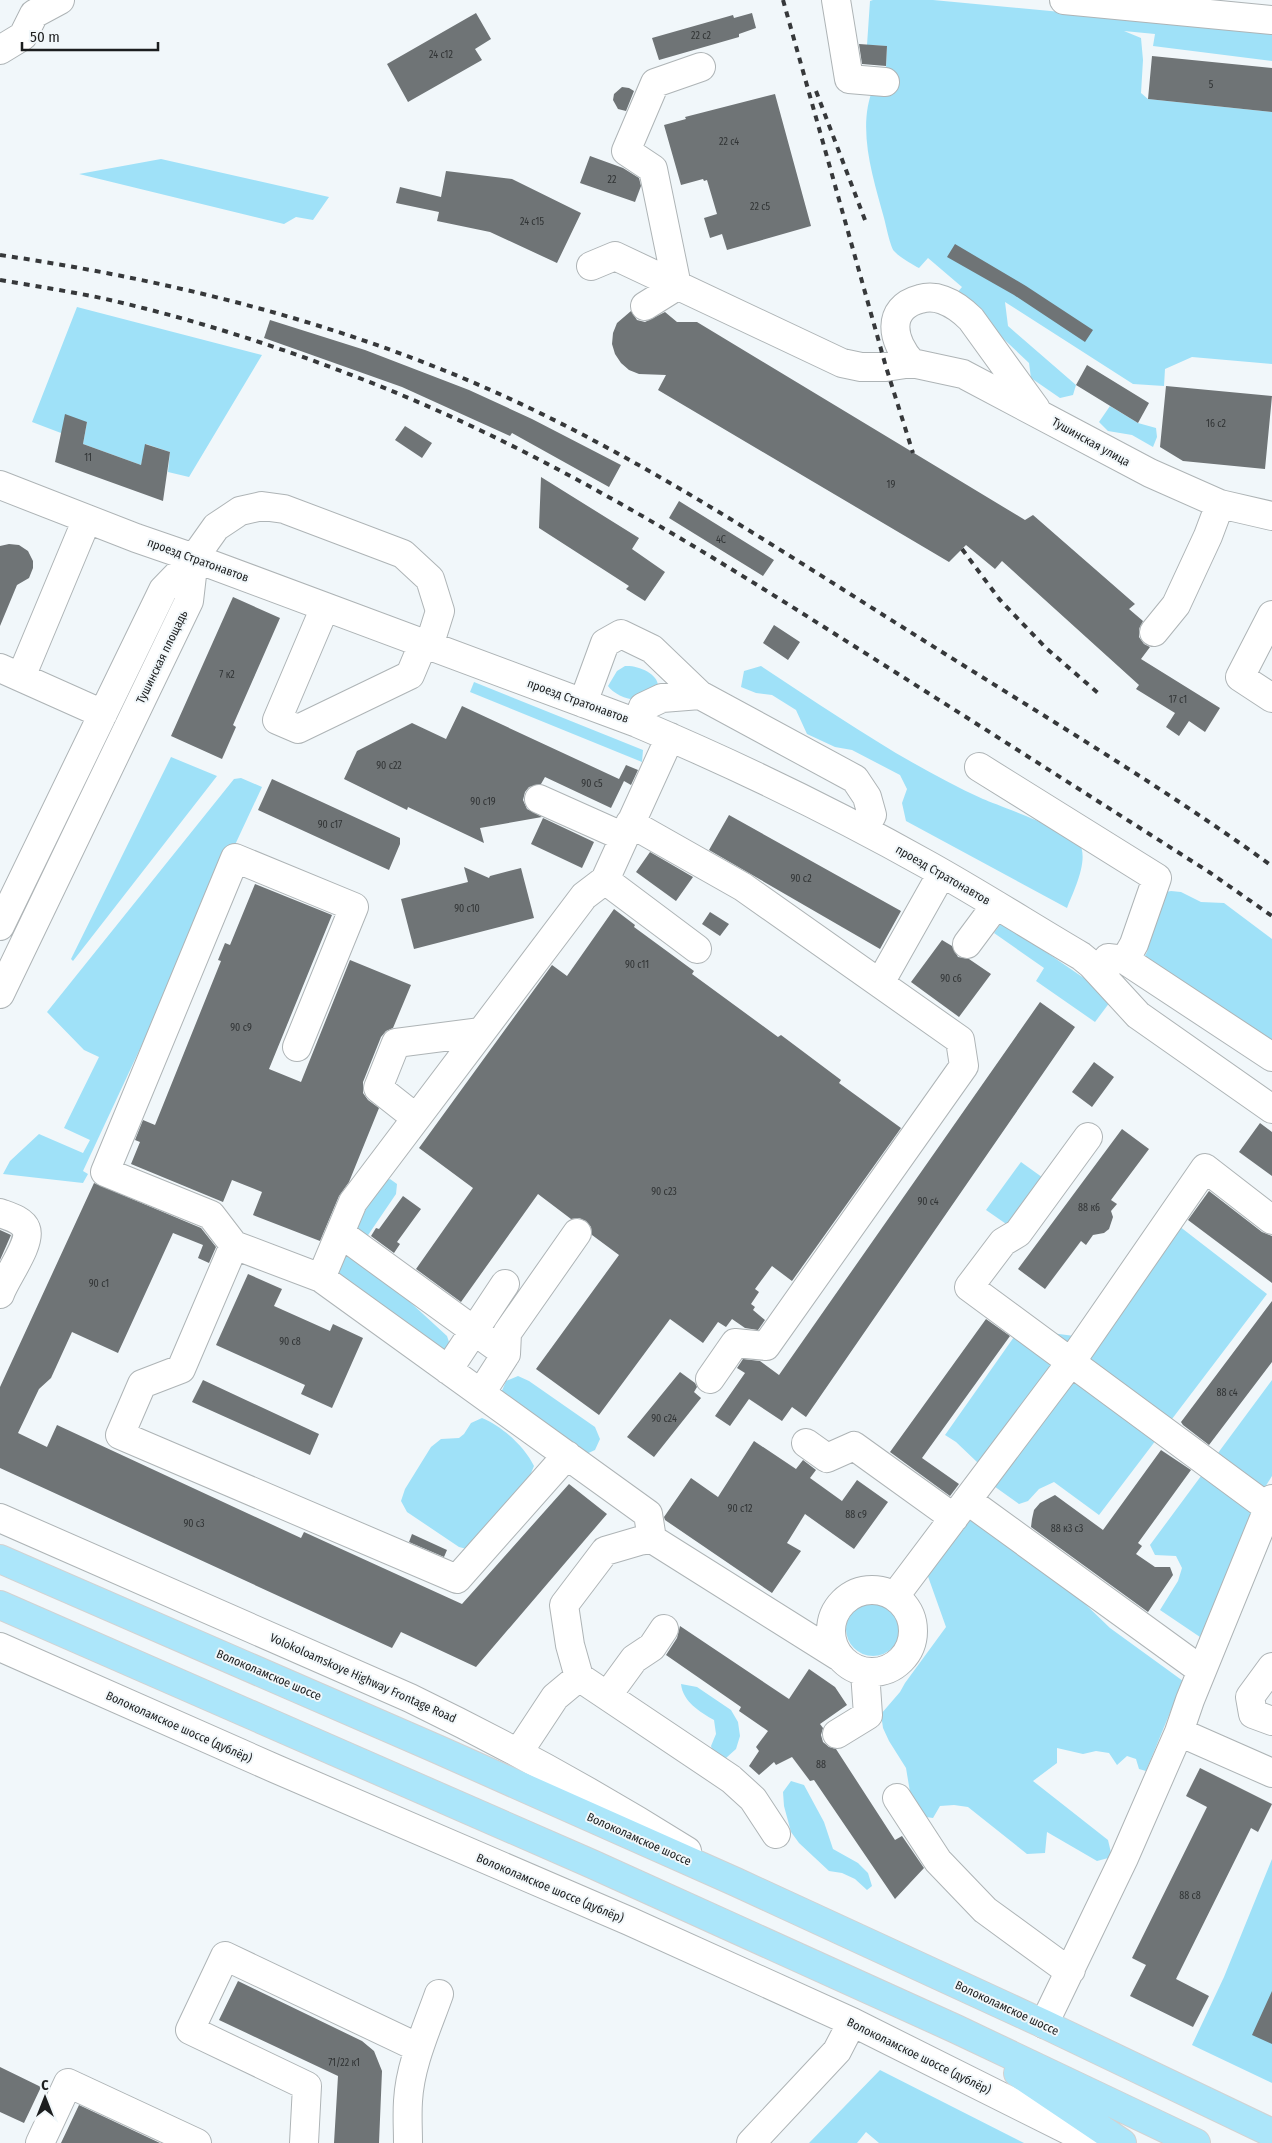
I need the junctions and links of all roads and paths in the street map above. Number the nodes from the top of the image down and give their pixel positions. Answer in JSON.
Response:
{"nodes":[{"id":1,"x":60,"y":0,"type":"edge"},
{"id":2,"x":836,"y":0,"type":"edge"},
{"id":3,"x":1064,"y":0,"type":"edge"},
{"id":4,"x":1272,"y":20,"type":"edge"},
{"id":5,"x":0,"y":50,"type":"edge"},
{"id":6,"x":700,"y":67,"type":"dead end"},
{"id":7,"x":885,"y":82,"type":"dead end"},
{"id":8,"x":591,"y":266,"type":"dead end"},
{"id":9,"x":677,"y":286,"type":"junction"},
{"id":10,"x":645,"y":306,"type":"dead end"},
{"id":11,"x":912,"y":363,"type":"junction"},
{"id":12,"x":1040,"y":414,"type":"junction"},
{"id":13,"x":0,"y":485,"type":"edge"},
{"id":14,"x":1220,"y":504,"type":"junction"},
{"id":15,"x":1272,"y":516,"type":"edge"},
{"id":16,"x":87,"y":519,"type":"junction"},
{"id":17,"x":194,"y":558,"type":"junction"},
{"id":18,"x":325,"y":607,"type":"junction"},
{"id":19,"x":1272,"y":615,"type":"edge"},
{"id":20,"x":1154,"y":632,"type":"dead end"},
{"id":21,"x":426,"y":645,"type":"junction"},
{"id":22,"x":10,"y":673,"type":"edge"},
{"id":23,"x":700,"y":696,"type":"junction"},
{"id":24,"x":1272,"y":698,"type":"edge"},
{"id":25,"x":583,"y":703,"type":"junction"},
{"id":26,"x":103,"y":714,"type":"junction"},
{"id":27,"x":637,"y":722,"type":"junction"},
{"id":28,"x":670,"y":737,"type":"junction"},
{"id":29,"x":979,"y":767,"type":"dead end"},
{"id":30,"x":539,"y":799,"type":"dead end"},
{"id":31,"x":627,"y":830,"type":"junction"},
{"id":32,"x":864,"y":830,"type":"junction"},
{"id":33,"x":942,"y":873,"type":"junction"},
{"id":34,"x":605,"y":880,"type":"junction"},
{"id":35,"x":996,"y":905,"type":"junction"},
{"id":36,"x":0,"y":926,"type":"edge"},
{"id":37,"x":967,"y":944,"type":"dead end"},
{"id":38,"x":697,"y":949,"type":"dead end"},
{"id":39,"x":1081,"y":956,"type":"junction"},
{"id":40,"x":1125,"y":960,"type":"junction"},
{"id":41,"x":880,"y":983,"type":"junction"},
{"id":42,"x":0,"y":994,"type":"edge"},
{"id":43,"x":481,"y":1032,"type":"junction"},
{"id":44,"x":297,"y":1047,"type":"dead end"},
{"id":45,"x":1272,"y":1058,"type":"edge"},
{"id":46,"x":1272,"y":1109,"type":"edge"},
{"id":47,"x":416,"y":1118,"type":"junction"},
{"id":48,"x":1088,"y":1137,"type":"dead end"},
{"id":49,"x":0,"y":1213,"type":"edge"},
{"id":50,"x":1272,"y":1220,"type":"edge"},
{"id":51,"x":340,"y":1233,"type":"junction"},
{"id":52,"x":577,"y":1233,"type":"dead end"},
{"id":53,"x":234,"y":1245,"type":"junction"},
{"id":54,"x":322,"y":1278,"type":"junction"},
{"id":55,"x":505,"y":1284,"type":"dead end"},
{"id":56,"x":0,"y":1294,"type":"edge"},
{"id":57,"x":475,"y":1333,"type":"junction"},
{"id":58,"x":506,"y":1354,"type":"junction"},
{"id":59,"x":1071,"y":1362,"type":"junction"},
{"id":60,"x":448,"y":1370,"type":"junction"},
{"id":61,"x":710,"y":1379,"type":"dead end"},
{"id":62,"x":481,"y":1393,"type":"junction"},
{"id":63,"x":806,"y":1443,"type":"dead end"},
{"id":64,"x":567,"y":1455,"type":"junction"},
{"id":65,"x":960,"y":1509,"type":"junction"},
{"id":66,"x":1268,"y":1517,"type":"edge"},
{"id":67,"x":0,"y":1518,"type":"edge"},
{"id":68,"x":652,"y":1539,"type":"junction"},
{"id":69,"x":0,"y":1559,"type":"edge"},
{"id":70,"x":895,"y":1596,"type":"junction"},
{"id":71,"x":0,"y":1605,"type":"edge"},
{"id":72,"x":664,"y":1629,"type":"dead end"},
{"id":73,"x":0,"y":1647,"type":"edge"},
{"id":74,"x":838,"y":1656,"type":"junction"},
{"id":75,"x":1272,"y":1667,"type":"edge"},
{"id":76,"x":1201,"y":1670,"type":"junction"},
{"id":77,"x":865,"y":1672,"type":"junction"},
{"id":78,"x":579,"y":1677,"type":"junction"},
{"id":79,"x":607,"y":1696,"type":"junction"},
{"id":80,"x":1272,"y":1721,"type":"edge"},
{"id":81,"x":1179,"y":1732,"type":"junction"},
{"id":82,"x":837,"y":1734,"type":"dead end"},
{"id":83,"x":518,"y":1754,"type":"junction"},
{"id":84,"x":1272,"y":1773,"type":"edge"},
{"id":85,"x":897,"y":1798,"type":"dead end"},
{"id":86,"x":776,"y":1834,"type":"dead end"},
{"id":87,"x":736,"y":1882,"type":"junction"},
{"id":88,"x":1071,"y":1970,"type":"junction"},
{"id":89,"x":439,"y":1994,"type":"dead end"},
{"id":90,"x":852,"y":2022,"type":"junction"},
{"id":91,"x":1044,"y":2024,"type":"junction"},
{"id":92,"x":956,"y":2029,"type":"junction"},
{"id":93,"x":419,"y":2048,"type":"junction"},
{"id":94,"x":1272,"y":2133,"type":"edge"},
{"id":95,"x":40,"y":2143,"type":"edge"},
{"id":96,"x":197,"y":2143,"type":"edge"},
{"id":97,"x":304,"y":2143,"type":"edge"},
{"id":98,"x":408,"y":2143,"type":"edge"},
{"id":99,"x":750,"y":2143,"type":"edge"},
{"id":100,"x":1094,"y":2143,"type":"edge"},
{"id":101,"x":1122,"y":2143,"type":"edge"},
{"id":102,"x":1196,"y":2143,"type":"edge"}],
"edges":[{"from":1,"to":5,"type":"street"},
{"from":2,"to":7,"type":"street"},
{"from":3,"to":4,"type":"street"},
{"from":6,"to":9,"type":"street"},
{"from":8,"to":9,"type":"street","name":"Тушинская улица"},
{"from":9,"to":10,"type":"street"},
{"from":9,"to":11,"type":"street","name":"Тушинская улица"},
{"from":11,"to":12,"type":"street","name":"Тушинская улица"},
{"from":11,"to":12,"type":"street"},
{"from":12,"to":14,"type":"street","name":"Тушинская улица"},
{"from":13,"to":16,"type":"street","name":"проезд Стратонавтов"},
{"from":14,"to":15,"type":"street","name":"Тушинская улица"},
{"from":14,"to":20,"type":"street"},
{"from":16,"to":17,"type":"street","name":"проезд Стратонавтов"},
{"from":16,"to":22,"type":"street"},
{"from":17,"to":18,"type":"street","name":"проезд Стратонавтов"},
{"from":17,"to":21,"type":"street"},
{"from":17,"to":26,"type":"street"},
{"from":17,"to":42,"type":"street","name":"Тушинская площадь"},
{"from":18,"to":21,"type":"street","name":"проезд Стратонавтов"},
{"from":18,"to":21,"type":"street"},
{"from":19,"to":24,"type":"street"},
{"from":21,"to":25,"type":"street","name":"проезд Стратонавтов"},
{"from":22,"to":26,"type":"street"},
{"from":23,"to":25,"type":"street"},
{"from":23,"to":27,"type":"street"},
{"from":23,"to":32,"type":"street"},
{"from":25,"to":27,"type":"street","name":"проезд Стратонавтов"},
{"from":26,"to":36,"type":"street"},
{"from":27,"to":28,"type":"street","name":"проезд Стратонавтов"},
{"from":28,"to":31,"type":"street"},
{"from":28,"to":32,"type":"street","name":"проезд Стратонавтов"},
{"from":29,"to":40,"type":"street"},
{"from":30,"to":31,"type":"street"},
{"from":31,"to":34,"type":"street"},
{"from":31,"to":41,"type":"street"},
{"from":32,"to":33,"type":"street","name":"проезд Стратонавтов"},
{"from":33,"to":35,"type":"street","name":"проезд Стратонавтов"},
{"from":33,"to":41,"type":"street"},
{"from":34,"to":38,"type":"street"},
{"from":34,"to":43,"type":"street"},
{"from":35,"to":37,"type":"street"},
{"from":35,"to":39,"type":"street","name":"проезд Стратонавтов"},
{"from":39,"to":40,"type":"street"},
{"from":39,"to":46,"type":"street","name":"проезд Стратонавтов"},
{"from":40,"to":45,"type":"street"},
{"from":41,"to":61,"type":"street"},
{"from":43,"to":47,"type":"street"},
{"from":43,"to":47,"type":"street"},
{"from":44,"to":53,"type":"street"},
{"from":47,"to":51,"type":"street"},
{"from":48,"to":59,"type":"street"},
{"from":49,"to":56,"type":"street"},
{"from":50,"to":59,"type":"street"},
{"from":51,"to":54,"type":"street"},
{"from":51,"to":57,"type":"street"},
{"from":52,"to":58,"type":"street"},
{"from":53,"to":54,"type":"street"},
{"from":53,"to":64,"type":"street"},
{"from":54,"to":60,"type":"street"},
{"from":55,"to":57,"type":"street"},
{"from":57,"to":58,"type":"street"},
{"from":57,"to":60,"type":"street"},
{"from":58,"to":62,"type":"street"},
{"from":59,"to":65,"type":"street"},
{"from":59,"to":66,"type":"street"},
{"from":60,"to":62,"type":"street"},
{"from":62,"to":64,"type":"street"},
{"from":63,"to":65,"type":"street"},
{"from":64,"to":68,"type":"street"},
{"from":65,"to":70,"type":"street"},
{"from":65,"to":76,"type":"street"},
{"from":66,"to":76,"type":"street"},
{"from":67,"to":83,"type":"street","name":"Volokoloamskoye Highway Frontage Road"},
{"from":68,"to":74,"type":"street"},
{"from":68,"to":78,"type":"street"},
{"from":69,"to":87,"type":"main road","name":"Волоколамское шоссе"},
{"from":70,"to":74,"type":"street"},
{"from":70,"to":77,"type":"street"},
{"from":71,"to":92,"type":"main road"},
{"from":72,"to":79,"type":"street"},
{"from":73,"to":90,"type":"street","name":"Волоколамское шоссе (дублёр)"},
{"from":74,"to":77,"type":"street"},
{"from":75,"to":80,"type":"street"},
{"from":76,"to":81,"type":"street"},
{"from":77,"to":82,"type":"street"},
{"from":78,"to":79,"type":"street"},
{"from":78,"to":83,"type":"street"},
{"from":79,"to":86,"type":"street"},
{"from":81,"to":84,"type":"street"},
{"from":81,"to":88,"type":"street"},
{"from":83,"to":87,"type":"street","name":"Volokoloamskoye Highway Frontage Road"},
{"from":85,"to":88,"type":"street"},
{"from":87,"to":91,"type":"main road","name":"Волоколамское шоссе"},
{"from":88,"to":91,"type":"street"},
{"from":89,"to":93,"type":"street"},
{"from":90,"to":99,"type":"street"},
{"from":90,"to":100,"type":"street","name":"Волоколамское шоссе (дублёр)"},
{"from":91,"to":94,"type":"main road","name":"Волоколамское шоссе"},
{"from":92,"to":101,"type":"main road"},
{"from":92,"to":102,"type":"main road"},
{"from":93,"to":97,"type":"street"},
{"from":93,"to":98,"type":"street"},
{"from":95,"to":96,"type":"street"}]}
